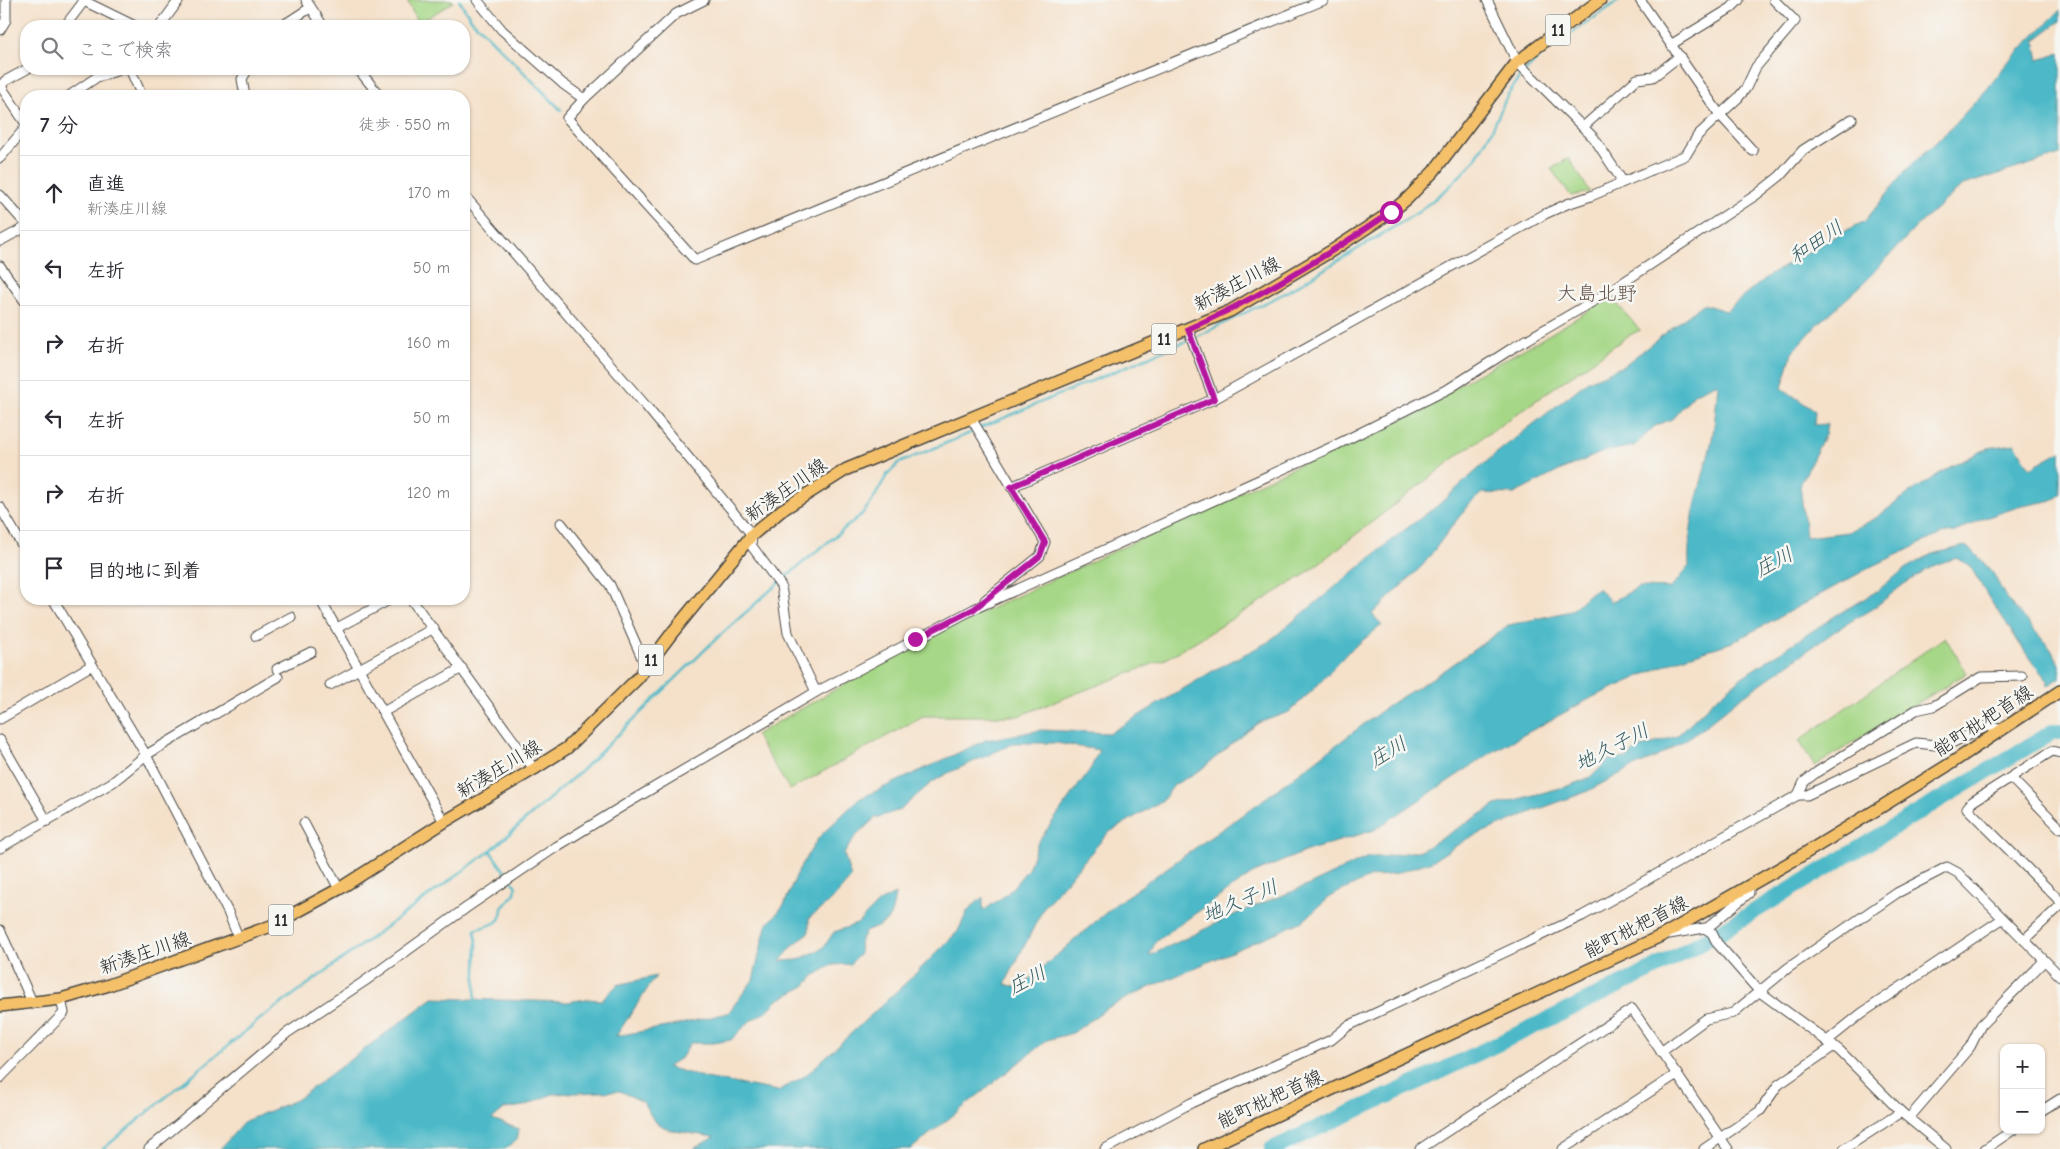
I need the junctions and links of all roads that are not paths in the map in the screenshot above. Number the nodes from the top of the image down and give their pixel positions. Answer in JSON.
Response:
{"nodes":[{"id":1,"x":6,"y":0,"type":"edge"},
{"id":2,"x":179,"y":0,"type":"edge"},
{"id":3,"x":477,"y":0,"type":"edge"},
{"id":4,"x":704,"y":0,"type":"edge"},
{"id":5,"x":1324,"y":0,"type":"edge"},
{"id":6,"x":1487,"y":0,"type":"edge"},
{"id":7,"x":1600,"y":0,"type":"edge"},
{"id":8,"x":1640,"y":0,"type":"edge"},
{"id":9,"x":1739,"y":0,"type":"edge"},
{"id":10,"x":1774,"y":0,"type":"edge"},
{"id":11,"x":85,"y":1,"type":"edge"},
{"id":12,"x":308,"y":4,"type":"edge"},
{"id":13,"x":70,"y":20,"type":"edge"},
{"id":14,"x":123,"y":20,"type":"edge"},
{"id":15,"x":164,"y":20,"type":"edge"},
{"id":16,"x":289,"y":20,"type":"edge"},
{"id":17,"x":319,"y":20,"type":"edge"},
{"id":18,"x":0,"y":30,"type":"edge"},
{"id":19,"x":1672,"y":44,"type":"junction"},
{"id":20,"x":1680,"y":56,"type":"junction"},
{"id":21,"x":1517,"y":62,"type":"junction"},
{"id":22,"x":20,"y":73,"type":"edge"},
{"id":23,"x":104,"y":75,"type":"edge"},
{"id":24,"x":133,"y":75,"type":"edge"},
{"id":25,"x":245,"y":75,"type":"edge"},
{"id":26,"x":363,"y":75,"type":"edge"},
{"id":27,"x":1,"y":87,"type":"edge"},
{"id":28,"x":81,"y":87,"type":"junction"},
{"id":29,"x":77,"y":90,"type":"edge"},
{"id":30,"x":83,"y":90,"type":"edge"},
{"id":31,"x":139,"y":90,"type":"edge"},
{"id":32,"x":244,"y":90,"type":"edge"},
{"id":33,"x":375,"y":90,"type":"edge"},
{"id":34,"x":584,"y":100,"type":"junction"},
{"id":35,"x":1720,"y":115,"type":"junction"},
{"id":36,"x":20,"y":116,"type":"edge"},
{"id":37,"x":1852,"y":119,"type":"dead end"},
{"id":38,"x":1583,"y":127,"type":"junction"},
{"id":39,"x":20,"y":133,"type":"edge"},
{"id":40,"x":1753,"y":151,"type":"dead end"},
{"id":41,"x":0,"y":158,"type":"edge"},
{"id":42,"x":1623,"y":182,"type":"junction"},
{"id":43,"x":0,"y":196,"type":"edge"},
{"id":44,"x":470,"y":202,"type":"edge"},
{"id":45,"x":20,"y":219,"type":"edge"},
{"id":46,"x":20,"y":229,"type":"edge"},
{"id":47,"x":0,"y":241,"type":"edge"},
{"id":48,"x":0,"y":266,"type":"edge"},
{"id":49,"x":20,"y":294,"type":"edge"},
{"id":50,"x":1188,"y":329,"type":"junction"},
{"id":51,"x":1214,"y":399,"type":"junction"},
{"id":52,"x":971,"y":418,"type":"junction"},
{"id":53,"x":1011,"y":487,"type":"junction"},
{"id":54,"x":0,"y":507,"type":"edge"},
{"id":55,"x":560,"y":523,"type":"dead end"},
{"id":56,"x":752,"y":535,"type":"junction"},
{"id":57,"x":20,"y":542,"type":"edge"},
{"id":58,"x":56,"y":605,"type":"edge"},
{"id":59,"x":324,"y":605,"type":"edge"},
{"id":60,"x":380,"y":605,"type":"edge"},
{"id":61,"x":416,"y":605,"type":"edge"},
{"id":62,"x":974,"y":609,"type":"junction"},
{"id":63,"x":291,"y":617,"type":"dead end"},
{"id":64,"x":337,"y":628,"type":"junction"},
{"id":65,"x":434,"y":628,"type":"junction"},
{"id":66,"x":256,"y":636,"type":"dead end"},
{"id":67,"x":311,"y":652,"type":"dead end"},
{"id":68,"x":92,"y":666,"type":"junction"},
{"id":69,"x":646,"y":667,"type":"junction"},
{"id":70,"x":462,"y":668,"type":"junction"},
{"id":71,"x":360,"y":669,"type":"junction"},
{"id":72,"x":2022,"y":676,"type":"dead end"},
{"id":73,"x":330,"y":685,"type":"dead end"},
{"id":74,"x":2060,"y":691,"type":"edge"},
{"id":75,"x":816,"y":692,"type":"junction"},
{"id":76,"x":383,"y":712,"type":"junction"},
{"id":77,"x":0,"y":719,"type":"edge"},
{"id":78,"x":2004,"y":730,"type":"junction"},
{"id":79,"x":0,"y":740,"type":"edge"},
{"id":80,"x":2060,"y":753,"type":"edge"},
{"id":81,"x":146,"y":755,"type":"junction"},
{"id":82,"x":534,"y":769,"type":"junction"},
{"id":83,"x":2010,"y":778,"type":"junction"},
{"id":84,"x":1798,"y":796,"type":"junction"},
{"id":85,"x":47,"y":821,"type":"junction"},
{"id":86,"x":444,"y":822,"type":"junction"},
{"id":87,"x":304,"y":823,"type":"dead end"},
{"id":88,"x":2060,"y":828,"type":"edge"},
{"id":89,"x":0,"y":848,"type":"edge"},
{"id":90,"x":1748,"y":886,"type":"junction"},
{"id":91,"x":339,"y":889,"type":"junction"},
{"id":92,"x":2060,"y":902,"type":"edge"},
{"id":93,"x":2060,"y":906,"type":"edge"},
{"id":94,"x":2002,"y":919,"type":"junction"},
{"id":95,"x":1706,"y":929,"type":"junction"},
{"id":96,"x":0,"y":930,"type":"edge"},
{"id":97,"x":1663,"y":935,"type":"junction"},
{"id":98,"x":238,"y":939,"type":"junction"},
{"id":99,"x":2024,"y":940,"type":"junction"},
{"id":100,"x":2044,"y":960,"type":"junction"},
{"id":101,"x":2060,"y":976,"type":"edge"},
{"id":102,"x":1760,"y":992,"type":"junction"},
{"id":103,"x":62,"y":999,"type":"junction"},
{"id":104,"x":33,"y":1004,"type":"junction"},
{"id":105,"x":0,"y":1006,"type":"edge"},
{"id":106,"x":1830,"y":1044,"type":"junction"},
{"id":107,"x":1661,"y":1052,"type":"junction"},
{"id":108,"x":1677,"y":1074,"type":"junction"},
{"id":109,"x":0,"y":1078,"type":"edge"},
{"id":110,"x":2060,"y":1099,"type":"edge"},
{"id":111,"x":2045,"y":1108,"type":"edge"},
{"id":112,"x":1901,"y":1112,"type":"junction"},
{"id":113,"x":1909,"y":1118,"type":"junction"},
{"id":114,"x":2007,"y":1134,"type":"edge"},
{"id":115,"x":1720,"y":1138,"type":"junction"},
{"id":116,"x":1422,"y":1148,"type":"edge"},
{"id":117,"x":149,"y":1149,"type":"edge"},
{"id":118,"x":1105,"y":1149,"type":"edge"},
{"id":119,"x":1204,"y":1149,"type":"edge"},
{"id":120,"x":1563,"y":1149,"type":"edge"},
{"id":121,"x":1704,"y":1149,"type":"edge"},
{"id":122,"x":1728,"y":1149,"type":"edge"},
{"id":123,"x":1844,"y":1149,"type":"edge"},
{"id":124,"x":1946,"y":1149,"type":"edge"},
{"id":125,"x":1985,"y":1149,"type":"edge"}],
"edges":[{"from":1,"to":18,"type":"street"},
{"from":2,"to":15,"type":"street"},
{"from":3,"to":34,"type":"street"},
{"from":4,"to":34,"type":"street"},
{"from":5,"to":34,"type":"street"},
{"from":6,"to":21,"type":"street"},
{"from":7,"to":21,"type":"main road","name":"新湊庄川線","number":"11"},
{"from":8,"to":19,"type":"street"},
{"from":9,"to":19,"type":"street"},
{"from":10,"to":35,"type":"street"},
{"from":11,"to":13,"type":"street"},
{"from":11,"to":14,"type":"street"},
{"from":12,"to":16,"type":"street"},
{"from":12,"to":17,"type":"street"},
{"from":19,"to":20,"type":"street"},
{"from":20,"to":35,"type":"street"},
{"from":20,"to":38,"type":"street"},
{"from":21,"to":38,"type":"street"},
{"from":21,"to":50,"type":"main road","name":"新湊庄川線","number":"11"},
{"from":22,"to":27,"type":"street"},
{"from":23,"to":28,"type":"street"},
{"from":24,"to":31,"type":"street"},
{"from":25,"to":32,"type":"street"},
{"from":26,"to":33,"type":"street"},
{"from":27,"to":36,"type":"street"},
{"from":28,"to":29,"type":"street"},
{"from":28,"to":30,"type":"street"},
{"from":35,"to":40,"type":"street"},
{"from":35,"to":42,"type":"street"},
{"from":37,"to":62,"type":"street"},
{"from":38,"to":42,"type":"street"},
{"from":39,"to":41,"type":"street"},
{"from":42,"to":51,"type":"street"},
{"from":43,"to":45,"type":"street"},
{"from":44,"to":56,"type":"street"},
{"from":46,"to":47,"type":"street"},
{"from":48,"to":49,"type":"street"},
{"from":50,"to":51,"type":"street"},
{"from":50,"to":52,"type":"main road","name":"新湊庄川線","number":"11"},
{"from":51,"to":53,"type":"street"},
{"from":52,"to":53,"type":"street"},
{"from":52,"to":56,"type":"main road","name":"新湊庄川線","number":"11"},
{"from":53,"to":62,"type":"street"},
{"from":54,"to":57,"type":"street"},
{"from":55,"to":69,"type":"street"},
{"from":56,"to":69,"type":"main road","name":"新湊庄川線","number":"11"},
{"from":56,"to":75,"type":"street"},
{"from":58,"to":68,"type":"street"},
{"from":59,"to":64,"type":"street"},
{"from":60,"to":64,"type":"street"},
{"from":61,"to":65,"type":"street"},
{"from":62,"to":75,"type":"street"},
{"from":63,"to":66,"type":"street"},
{"from":64,"to":71,"type":"street"},
{"from":65,"to":70,"type":"street"},
{"from":65,"to":71,"type":"street"},
{"from":67,"to":81,"type":"street"},
{"from":68,"to":77,"type":"street"},
{"from":68,"to":81,"type":"street"},
{"from":69,"to":82,"type":"main road","name":"新湊庄川線","number":"11"},
{"from":70,"to":76,"type":"street"},
{"from":70,"to":82,"type":"street"},
{"from":71,"to":73,"type":"street"},
{"from":71,"to":76,"type":"street"},
{"from":72,"to":84,"type":"street"},
{"from":74,"to":78,"type":"main road","name":"能町枇杷首線"},
{"from":75,"to":117,"type":"street"},
{"from":76,"to":86,"type":"street"},
{"from":78,"to":84,"type":"street"},
{"from":78,"to":90,"type":"main road","name":"能町枇杷首線"},
{"from":79,"to":85,"type":"street"},
{"from":80,"to":83,"type":"street"},
{"from":81,"to":85,"type":"street"},
{"from":81,"to":98,"type":"street"},
{"from":82,"to":86,"type":"main road","name":"新湊庄川線","number":"11"},
{"from":83,"to":88,"type":"street"},
{"from":83,"to":92,"type":"street"},
{"from":84,"to":118,"type":"street"},
{"from":85,"to":89,"type":"street"},
{"from":86,"to":91,"type":"main road","name":"新湊庄川線","number":"11"},
{"from":87,"to":91,"type":"street"},
{"from":90,"to":95,"type":"street"},
{"from":90,"to":97,"type":"main road","name":"能町枇杷首線"},
{"from":91,"to":98,"type":"main road","name":"新湊庄川線","number":"11"},
{"from":93,"to":99,"type":"street"},
{"from":94,"to":99,"type":"street"},
{"from":94,"to":102,"type":"street"},
{"from":94,"to":106,"type":"street"},
{"from":95,"to":97,"type":"street"},
{"from":95,"to":102,"type":"street"},
{"from":96,"to":104,"type":"street"},
{"from":97,"to":119,"type":"main road","name":"能町枇杷首線"},
{"from":98,"to":103,"type":"main road","name":"新湊庄川線","number":"11"},
{"from":99,"to":100,"type":"street"},
{"from":100,"to":101,"type":"street"},
{"from":100,"to":113,"type":"street"},
{"from":102,"to":106,"type":"street"},
{"from":102,"to":107,"type":"street"},
{"from":103,"to":104,"type":"main road","name":"新湊庄川線","number":"11"},
{"from":103,"to":109,"type":"street"},
{"from":104,"to":105,"type":"main road","name":"新湊庄川線","number":"11"},
{"from":106,"to":112,"type":"street"},
{"from":106,"to":115,"type":"street"},
{"from":107,"to":108,"type":"street"},
{"from":107,"to":116,"type":"street"},
{"from":108,"to":115,"type":"street"},
{"from":108,"to":120,"type":"street"},
{"from":110,"to":111,"type":"street"},
{"from":112,"to":113,"type":"street"},
{"from":112,"to":123,"type":"street"},
{"from":113,"to":124,"type":"street"},
{"from":114,"to":125,"type":"street"},
{"from":115,"to":121,"type":"street"},
{"from":115,"to":122,"type":"street"}]}
